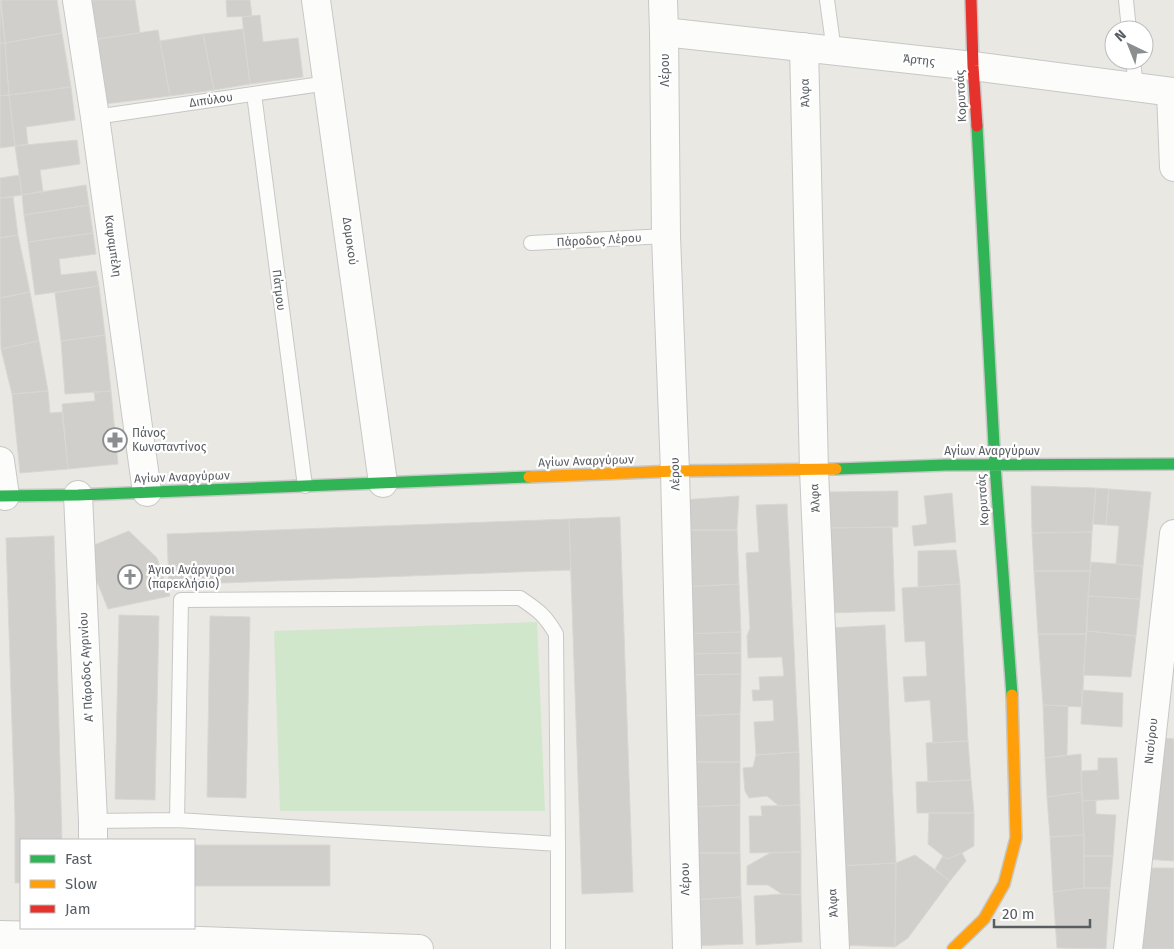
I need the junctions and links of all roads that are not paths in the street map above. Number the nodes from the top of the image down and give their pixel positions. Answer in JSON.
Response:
{"nodes":[{"id":1,"x":77,"y":0,"type":"edge"},
{"id":2,"x":316,"y":0,"type":"edge"},
{"id":3,"x":663,"y":0,"type":"edge"},
{"id":4,"x":827,"y":0,"type":"edge"},
{"id":5,"x":971,"y":0,"type":"edge"},
{"id":6,"x":1126,"y":0,"type":"edge"},
{"id":7,"x":1128,"y":20,"type":"edge"},
{"id":8,"x":664,"y":32,"type":"junction"},
{"id":9,"x":804,"y":47,"type":"junction"},
{"id":10,"x":834,"y":50,"type":"junction"},
{"id":11,"x":973,"y":66,"type":"junction"},
{"id":12,"x":1134,"y":70,"type":"edge"},
{"id":13,"x":328,"y":83,"type":"junction"},
{"id":14,"x":1136,"y":88,"type":"junction"},
{"id":15,"x":1172,"y":92,"type":"edge"},
{"id":16,"x":254,"y":94,"type":"junction"},
{"id":17,"x":94,"y":117,"type":"junction"},
{"id":18,"x":1174,"y":167,"type":"edge"},
{"id":19,"x":666,"y":236,"type":"junction"},
{"id":20,"x":531,"y":243,"type":"dead end"},
{"id":21,"x":0,"y":462,"type":"edge"},
{"id":22,"x":1174,"y":464,"type":"edge"},
{"id":23,"x":995,"y":465,"type":"junction"},
{"id":24,"x":814,"y":470,"type":"junction"},
{"id":25,"x":675,"y":471,"type":"junction"},
{"id":26,"x":383,"y":483,"type":"junction"},
{"id":27,"x":305,"y":486,"type":"junction"},
{"id":28,"x":147,"y":492,"type":"junction"},
{"id":29,"x":78,"y":495,"type":"junction"},
{"id":30,"x":2,"y":496,"type":"edge"},
{"id":31,"x":1174,"y":534,"type":"edge"},
{"id":32,"x":177,"y":820,"type":"junction"},
{"id":33,"x":93,"y":831,"type":"edge"},
{"id":34,"x":558,"y":844,"type":"junction"},
{"id":35,"x":90,"y":932,"type":"edge"},
{"id":36,"x":0,"y":935,"type":"edge"},
{"id":37,"x":418,"y":949,"type":"edge"},
{"id":38,"x":558,"y":949,"type":"edge"},
{"id":39,"x":687,"y":949,"type":"edge"},
{"id":40,"x":836,"y":949,"type":"edge"},
{"id":41,"x":953,"y":949,"type":"edge"},
{"id":42,"x":1128,"y":949,"type":"edge"}],
"edges":[{"from":1,"to":17,"type":"street","name":"Καψαμπέλη"},
{"from":2,"to":13,"type":"street","name":"Δομοκού"},
{"from":3,"to":8,"type":"street","name":"Λέρου"},
{"from":4,"to":10,"type":"lane"},
{"from":5,"to":11,"type":"street","name":"Κορυτσάς"},
{"from":6,"to":7,"type":"lane"},
{"from":8,"to":9,"type":"street","name":"Άρτης"},
{"from":8,"to":19,"type":"street","name":"Λέρου"},
{"from":9,"to":10,"type":"street","name":"Άρτης"},
{"from":9,"to":24,"type":"street","name":"Άλφα"},
{"from":10,"to":11,"type":"street","name":"Άρτης"},
{"from":11,"to":14,"type":"street","name":"Άρτης"},
{"from":11,"to":23,"type":"street","name":"Κορυτσάς"},
{"from":12,"to":14,"type":"lane"},
{"from":13,"to":16,"type":"lane","name":"Διπύλου"},
{"from":13,"to":26,"type":"street","name":"Δομοκού"},
{"from":14,"to":15,"type":"street","name":"Άρτης"},
{"from":15,"to":18,"type":"street"},
{"from":16,"to":17,"type":"lane","name":"Διπύλου"},
{"from":16,"to":27,"type":"lane","name":"Πάτμου"},
{"from":17,"to":28,"type":"street","name":"Καψαμπέλη"},
{"from":19,"to":20,"type":"lane","name":"Πάροδος Λέρου"},
{"from":19,"to":25,"type":"street","name":"Λέρου"},
{"from":21,"to":30,"type":"street"},
{"from":22,"to":23,"type":"street","name":"Αγίων Αναργύρων"},
{"from":23,"to":24,"type":"street","name":"Αγίων Αναργύρων"},
{"from":23,"to":41,"type":"street","name":"Κορυτσάς"},
{"from":24,"to":25,"type":"street","name":"Αγίων Αναργύρων"},
{"from":24,"to":40,"type":"street","name":"Άλφα"},
{"from":25,"to":26,"type":"street","name":"Αγίων Αναργύρων"},
{"from":25,"to":39,"type":"street","name":"Λέρου"},
{"from":26,"to":27,"type":"street","name":"Αγίων Αναργύρων"},
{"from":27,"to":28,"type":"street","name":"Αγίων Αναργύρων"},
{"from":28,"to":29,"type":"street","name":"Αγίων Αναργύρων"},
{"from":29,"to":30,"type":"street","name":"Αγίων Αναργύρων"},
{"from":29,"to":33,"type":"street","name":"Α' Πάροδος Αγρινίου"},
{"from":31,"to":42,"type":"street","name":"Νισύρου"},
{"from":32,"to":33,"type":"lane"},
{"from":32,"to":34,"type":"lane"},
{"from":32,"to":34,"type":"lane"},
{"from":34,"to":38,"type":"lane"},
{"from":35,"to":36,"type":"street"},
{"from":35,"to":37,"type":"street"}]}
